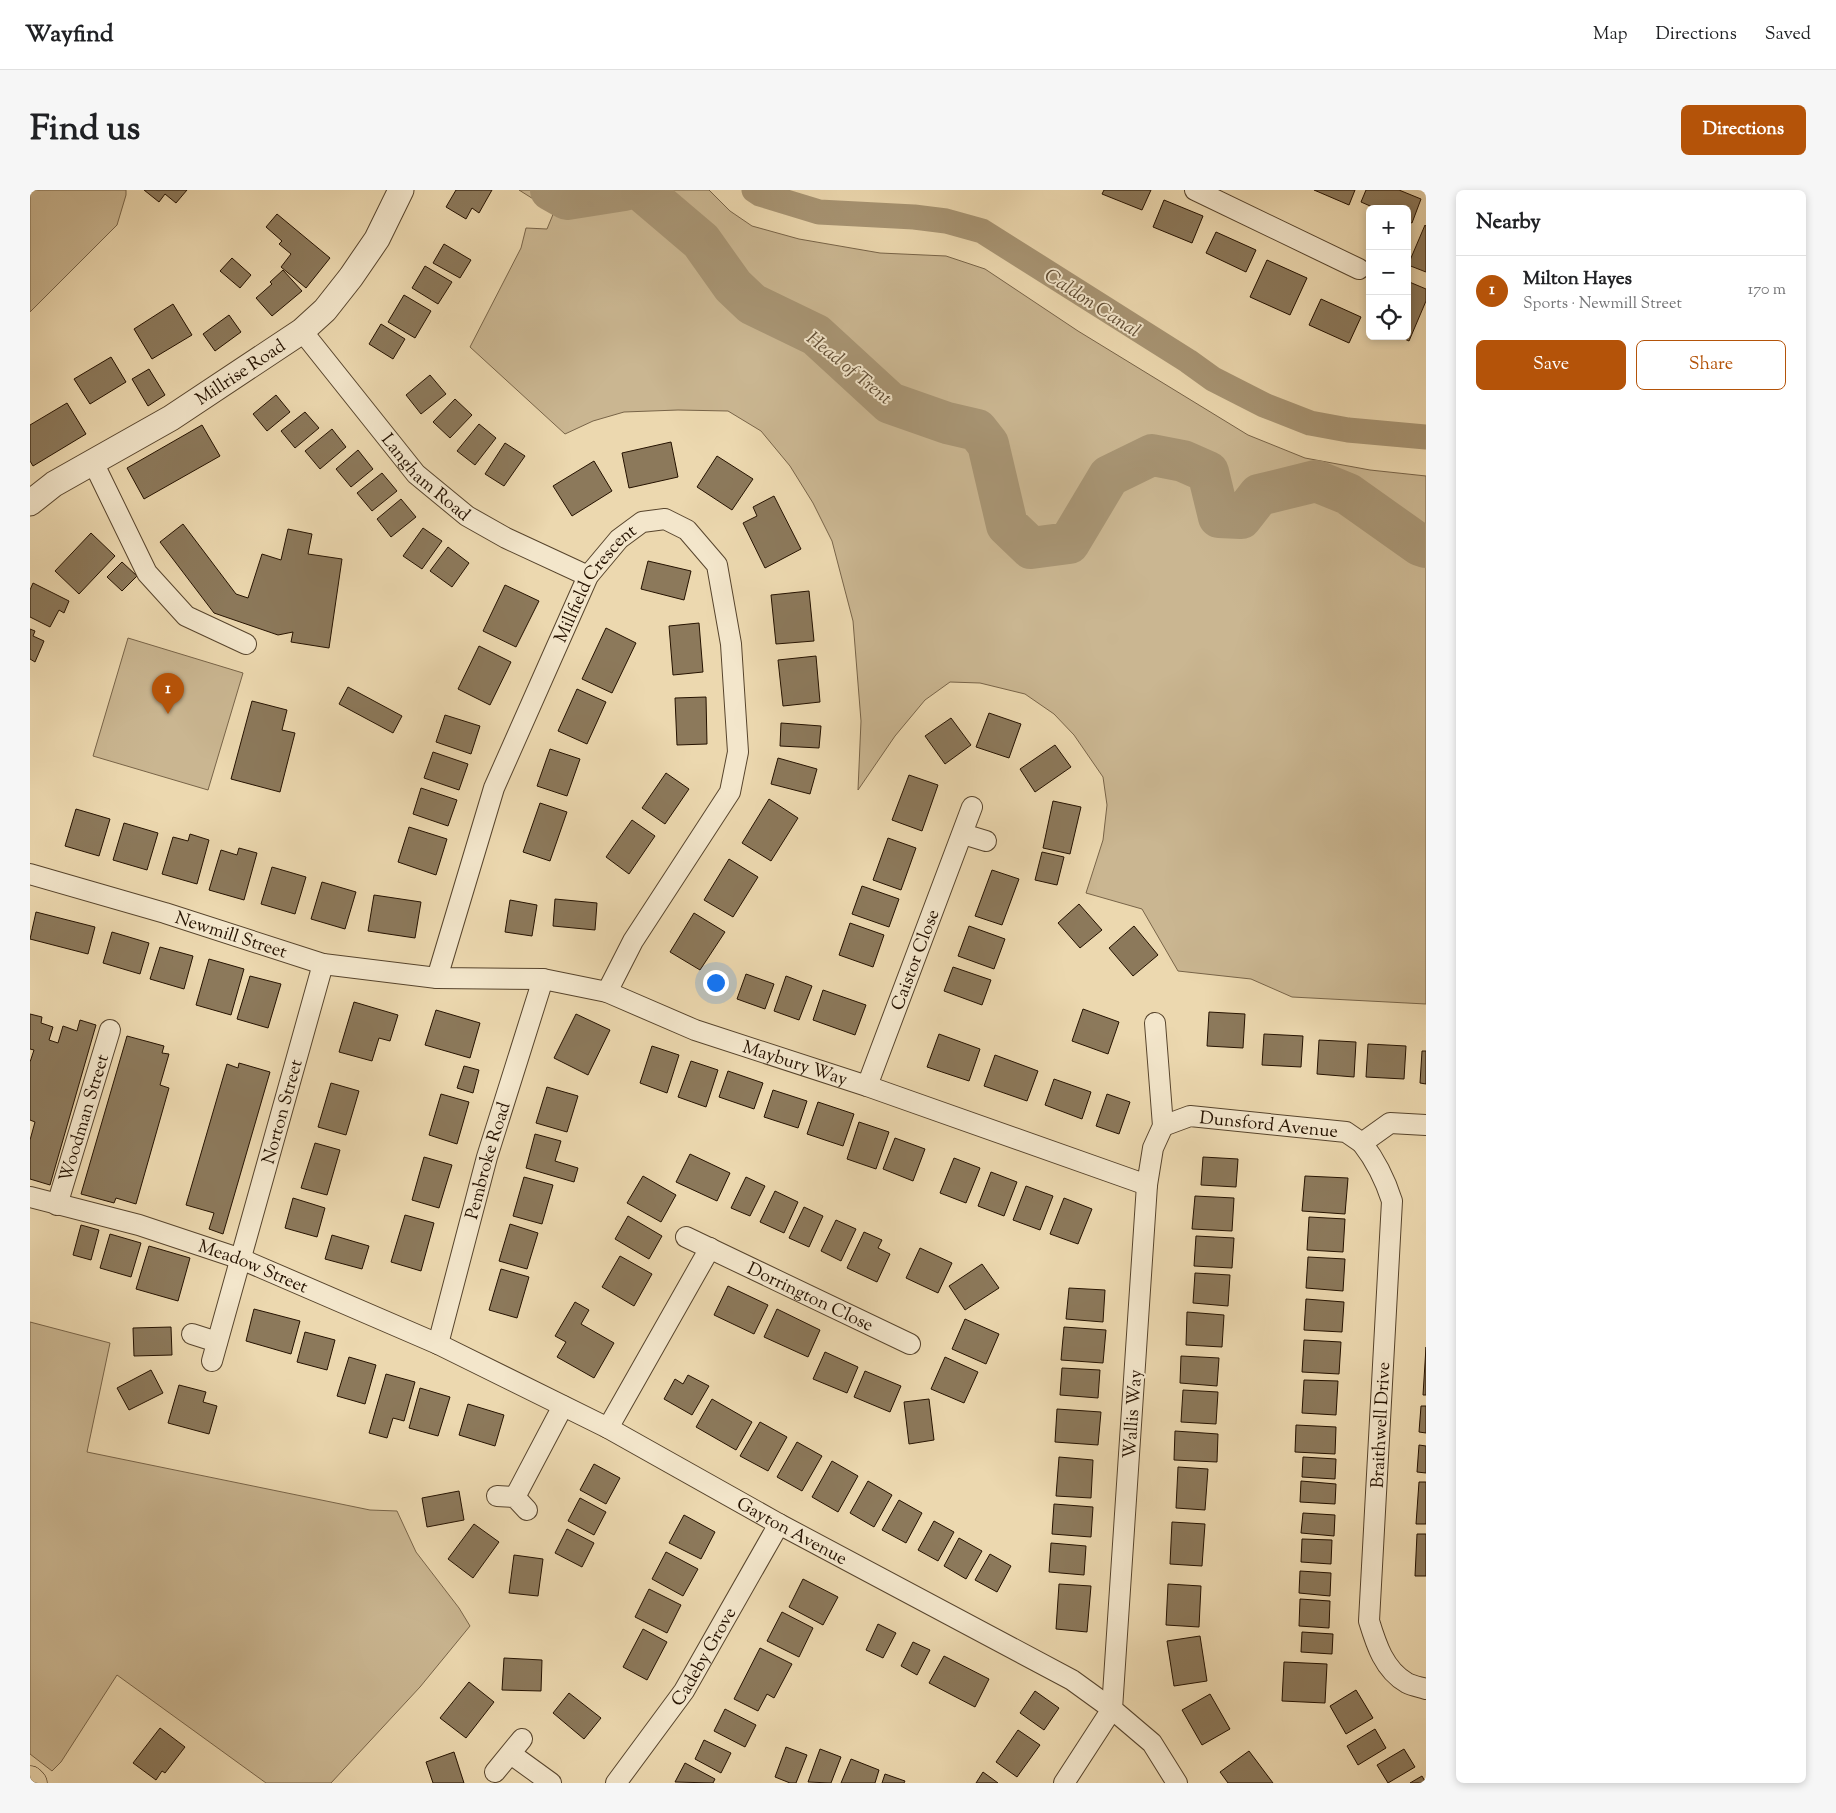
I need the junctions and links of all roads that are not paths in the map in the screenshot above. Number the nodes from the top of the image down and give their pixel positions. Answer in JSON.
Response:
{"nodes":[{"id":1,"x":401,"y":190,"type":"edge"},
{"id":2,"x":1195,"y":190,"type":"edge"},
{"id":3,"x":1359,"y":269,"type":"dead end"},
{"id":4,"x":302,"y":331,"type":"junction"},
{"id":5,"x":93,"y":462,"type":"junction"},
{"id":6,"x":30,"y":503,"type":"edge"},
{"id":7,"x":588,"y":576,"type":"junction"},
{"id":8,"x":246,"y":644,"type":"dead end"},
{"id":9,"x":972,"y":807,"type":"dead end"},
{"id":10,"x":963,"y":834,"type":"junction"},
{"id":11,"x":986,"y":841,"type":"dead end"},
{"id":12,"x":30,"y":874,"type":"edge"},
{"id":13,"x":323,"y":964,"type":"junction"},
{"id":14,"x":436,"y":978,"type":"junction"},
{"id":15,"x":543,"y":978,"type":"junction"},
{"id":16,"x":607,"y":992,"type":"junction"},
{"id":17,"x":1155,"y":1024,"type":"dead end"},
{"id":18,"x":110,"y":1030,"type":"dead end"},
{"id":19,"x":866,"y":1086,"type":"junction"},
{"id":20,"x":1426,"y":1125,"type":"edge"},
{"id":21,"x":1163,"y":1126,"type":"junction"},
{"id":22,"x":1362,"y":1143,"type":"junction"},
{"id":23,"x":1147,"y":1185,"type":"junction"},
{"id":24,"x":30,"y":1197,"type":"edge"},
{"id":25,"x":57,"y":1205,"type":"junction"},
{"id":26,"x":686,"y":1237,"type":"dead end"},
{"id":27,"x":710,"y":1248,"type":"junction"},
{"id":28,"x":241,"y":1259,"type":"junction"},
{"id":29,"x":192,"y":1334,"type":"dead end"},
{"id":30,"x":438,"y":1344,"type":"junction"},
{"id":31,"x":910,"y":1344,"type":"dead end"},
{"id":32,"x":468,"y":1360,"type":"joint"},
{"id":33,"x":563,"y":1406,"type":"junction"},
{"id":34,"x":608,"y":1428,"type":"junction"},
{"id":35,"x":513,"y":1501,"type":"dead end"},
{"id":36,"x":779,"y":1524,"type":"junction"},
{"id":37,"x":1426,"y":1689,"type":"edge"},
{"id":38,"x":1112,"y":1709,"type":"junction"},
{"id":39,"x":495,"y":1772,"type":"dead end"},
{"id":40,"x":30,"y":1780,"type":"edge"},
{"id":41,"x":33,"y":1783,"type":"edge"},
{"id":42,"x":551,"y":1783,"type":"edge"},
{"id":43,"x":616,"y":1783,"type":"edge"},
{"id":44,"x":1064,"y":1783,"type":"edge"},
{"id":45,"x":1177,"y":1783,"type":"edge"}],
"edges":[{"from":1,"to":4,"type":"street","name":"Millrise Road"},
{"from":2,"to":3,"type":"street"},
{"from":4,"to":5,"type":"street","name":"Millrise Road"},
{"from":4,"to":7,"type":"street","name":"Langham Road"},
{"from":5,"to":6,"type":"street","name":"Millrise Road"},
{"from":5,"to":8,"type":"street"},
{"from":7,"to":14,"type":"street","name":"Millfield Crescent"},
{"from":7,"to":16,"type":"street","name":"Millfield Crescent"},
{"from":9,"to":10,"type":"street","name":"Caistor Close"},
{"from":10,"to":11,"type":"street"},
{"from":10,"to":19,"type":"street","name":"Caistor Close"},
{"from":12,"to":13,"type":"street","name":"Newmill Street"},
{"from":13,"to":14,"type":"street","name":"Newmill Street"},
{"from":13,"to":28,"type":"street","name":"Norton Street"},
{"from":14,"to":15,"type":"street","name":"Maybury Way"},
{"from":15,"to":16,"type":"street","name":"Maybury Way"},
{"from":15,"to":30,"type":"street","name":"Pembroke Road"},
{"from":16,"to":19,"type":"street","name":"Maybury Way"},
{"from":17,"to":21,"type":"street","name":"Wallis Way"},
{"from":18,"to":25,"type":"street","name":"Woodman Street"},
{"from":19,"to":23,"type":"street","name":"Maybury Way"},
{"from":20,"to":22,"type":"street","name":"Dunsford Avenue"},
{"from":21,"to":22,"type":"street","name":"Dunsford Avenue"},
{"from":21,"to":23,"type":"street","name":"Wallis Way"},
{"from":22,"to":37,"type":"street","name":"Braithwell Drive"},
{"from":23,"to":38,"type":"street","name":"Wallis Way"},
{"from":24,"to":25,"type":"street","name":"Meadow Street"},
{"from":25,"to":28,"type":"street","name":"Meadow Street"},
{"from":26,"to":27,"type":"street","name":"Dorrington Close"},
{"from":27,"to":31,"type":"street","name":"Dorrington Close"},
{"from":27,"to":34,"type":"street"},
{"from":28,"to":29,"type":"street","name":"Norton Street"},
{"from":28,"to":30,"type":"street","name":"Meadow Street"},
{"from":30,"to":32,"type":"street","name":"Meadow Street"},
{"from":32,"to":33,"type":"street","name":"Gayton Avenue"},
{"from":33,"to":34,"type":"street","name":"Gayton Avenue"},
{"from":33,"to":35,"type":"street"},
{"from":34,"to":36,"type":"street","name":"Gayton Avenue"},
{"from":36,"to":38,"type":"street","name":"Gayton Avenue"},
{"from":36,"to":43,"type":"street","name":"Cadeby Grove"},
{"from":38,"to":44,"type":"street"},
{"from":38,"to":45,"type":"street"},
{"from":39,"to":42,"type":"street"},
{"from":40,"to":41,"type":"main road"}]}
